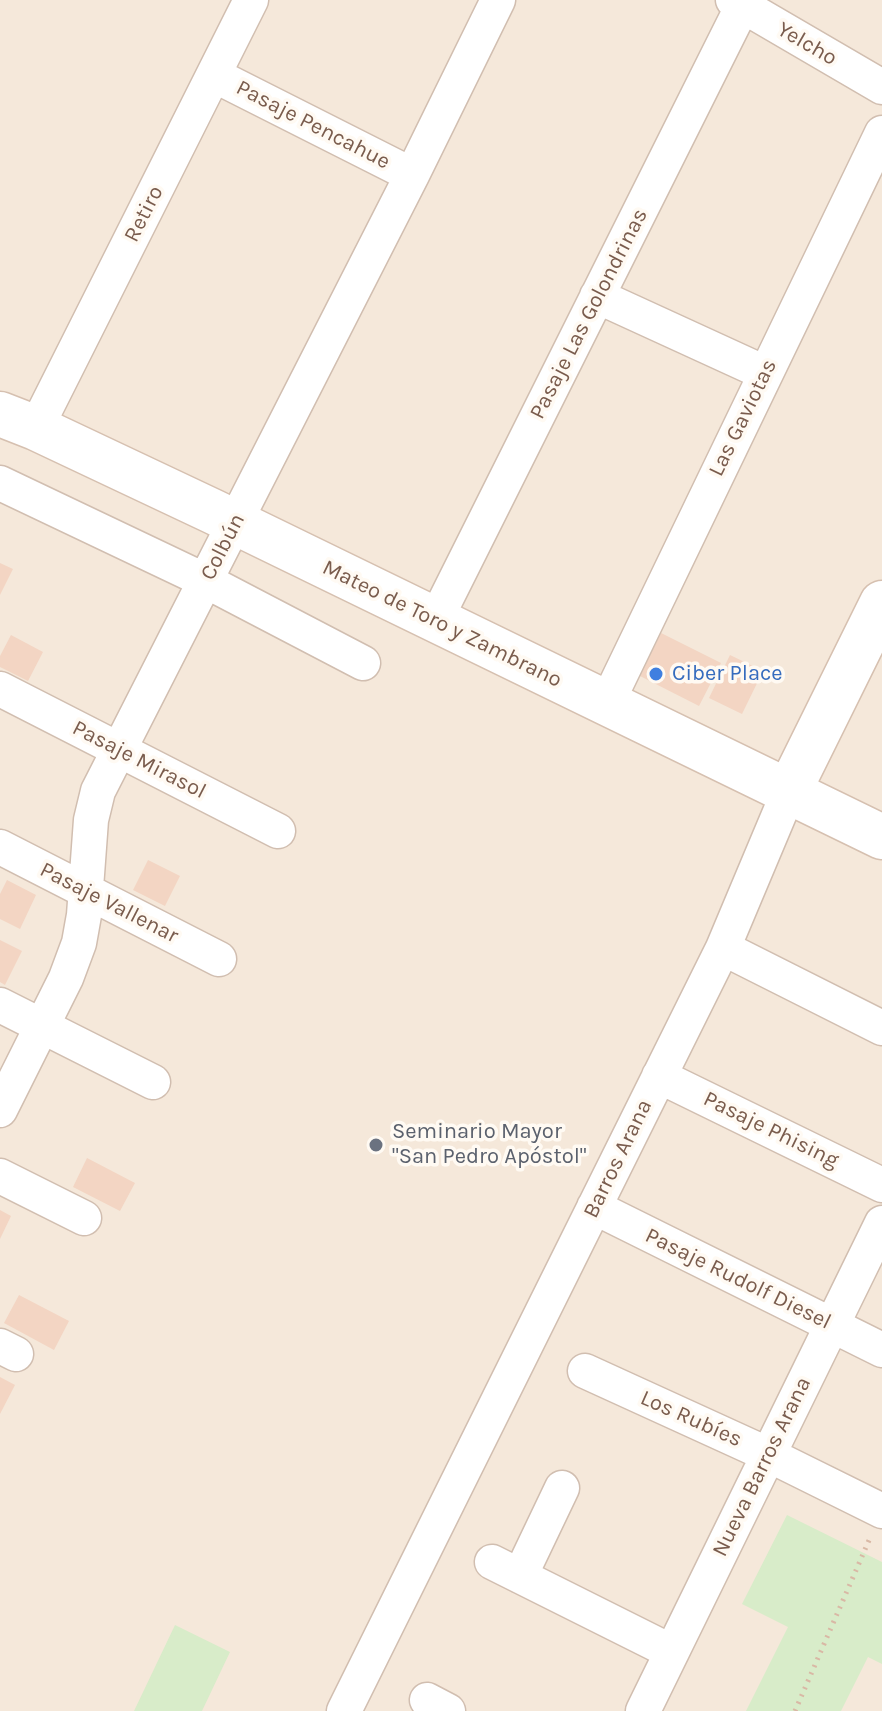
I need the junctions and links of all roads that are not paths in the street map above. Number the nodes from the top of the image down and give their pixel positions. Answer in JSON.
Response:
{"nodes":[{"id":1,"x":251,"y":0,"type":"edge"},
{"id":2,"x":498,"y":0,"type":"edge"},
{"id":3,"x":737,"y":4,"type":"edge"},
{"id":4,"x":214,"y":75,"type":"junction"},
{"id":5,"x":882,"y":87,"type":"edge"},
{"id":6,"x":882,"y":133,"type":"edge"},
{"id":7,"x":412,"y":175,"type":"junction"},
{"id":8,"x":597,"y":296,"type":"junction"},
{"id":9,"x":765,"y":373,"type":"junction"},
{"id":10,"x":18,"y":421,"type":"edge"},
{"id":11,"x":0,"y":483,"type":"edge"},
{"id":12,"x":236,"y":524,"type":"junction"},
{"id":13,"x":206,"y":581,"type":"junction"},
{"id":14,"x":882,"y":603,"type":"edge"},
{"id":15,"x":435,"y":621,"type":"junction"},
{"id":16,"x":363,"y":663,"type":"dead end"},
{"id":17,"x":0,"y":689,"type":"edge"},
{"id":18,"x":606,"y":705,"type":"junction"},
{"id":19,"x":119,"y":750,"type":"junction"},
{"id":20,"x":789,"y":791,"type":"junction"},
{"id":21,"x":278,"y":831,"type":"dead end"},
{"id":22,"x":882,"y":837,"type":"edge"},
{"id":23,"x":0,"y":847,"type":"edge"},
{"id":24,"x":86,"y":891,"type":"junction"},
{"id":25,"x":723,"y":948,"type":"junction"},
{"id":26,"x":219,"y":959,"type":"dead end"},
{"id":27,"x":0,"y":1005,"type":"edge"},
{"id":28,"x":42,"y":1026,"type":"junction"},
{"id":29,"x":882,"y":1028,"type":"edge"},
{"id":30,"x":659,"y":1076,"type":"junction"},
{"id":31,"x":153,"y":1082,"type":"dead end"},
{"id":32,"x":0,"y":1110,"type":"edge"},
{"id":33,"x":0,"y":1176,"type":"edge"},
{"id":34,"x":882,"y":1185,"type":"edge"},
{"id":35,"x":594,"y":1207,"type":"junction"},
{"id":36,"x":84,"y":1218,"type":"dead end"},
{"id":37,"x":882,"y":1223,"type":"edge"},
{"id":38,"x":832,"y":1326,"type":"junction"},
{"id":39,"x":882,"y":1350,"type":"edge"},
{"id":40,"x":585,"y":1371,"type":"dead end"},
{"id":41,"x":769,"y":1455,"type":"junction"},
{"id":42,"x":562,"y":1488,"type":"dead end"},
{"id":43,"x":879,"y":1518,"type":"edge"},
{"id":44,"x":672,"y":1652,"type":"junction"},
{"id":45,"x":344,"y":1711,"type":"edge"},
{"id":46,"x":643,"y":1711,"type":"edge"}],
"edges":[{"from":1,"to":4,"type":"street","name":"Retiro"},
{"from":2,"to":7,"type":"street","name":"Colbún"},
{"from":3,"to":5,"type":"street","name":"Yelcho"},
{"from":3,"to":8,"type":"street","name":"Pasaje Las Golondrinas"},
{"from":4,"to":7,"type":"street","name":"Pasaje Pencahue"},
{"from":4,"to":10,"type":"street","name":"Retiro"},
{"from":6,"to":9,"type":"street","name":"Las Gaviotas"},
{"from":7,"to":12,"type":"street","name":"Colbún"},
{"from":8,"to":9,"type":"street"},
{"from":8,"to":15,"type":"street","name":"Pasaje Las Golondrinas"},
{"from":9,"to":18,"type":"street","name":"Las Gaviotas"},
{"from":10,"to":12,"type":"street","name":"Mateo de Toro y Zambrano"},
{"from":11,"to":13,"type":"street"},
{"from":12,"to":13,"type":"street","name":"Colbún"},
{"from":12,"to":15,"type":"street","name":"Mateo de Toro y Zambrano"},
{"from":13,"to":16,"type":"street"},
{"from":13,"to":19,"type":"street","name":"Colbún"},
{"from":14,"to":20,"type":"street","name":"Barros Arana"},
{"from":15,"to":18,"type":"street","name":"Mateo de Toro y Zambrano"},
{"from":17,"to":19,"type":"street","name":"Pasaje Mirasol"},
{"from":18,"to":20,"type":"street","name":"Mateo de Toro y Zambrano"},
{"from":19,"to":21,"type":"street","name":"Pasaje Mirasol"},
{"from":19,"to":24,"type":"street","name":"Colbún"},
{"from":20,"to":22,"type":"street","name":"Mateo de Toro y Zambrano"},
{"from":20,"to":25,"type":"street","name":"Barros Arana"},
{"from":23,"to":24,"type":"street","name":"Pasaje Vallenar"},
{"from":24,"to":26,"type":"street","name":"Pasaje Vallenar"},
{"from":24,"to":28,"type":"street","name":"Colbún"},
{"from":25,"to":29,"type":"street"},
{"from":25,"to":30,"type":"street","name":"Barros Arana"},
{"from":27,"to":28,"type":"street"},
{"from":28,"to":31,"type":"street"},
{"from":28,"to":32,"type":"street","name":"Colbún"},
{"from":30,"to":34,"type":"street","name":"Pasaje Phising"},
{"from":30,"to":35,"type":"street","name":"Barros Arana"},
{"from":33,"to":36,"type":"street"},
{"from":35,"to":38,"type":"street","name":"Pasaje Rudolf Diesel"},
{"from":35,"to":45,"type":"street","name":"Barros Arana"},
{"from":37,"to":38,"type":"street","name":"Nueva Barros Arana"},
{"from":38,"to":39,"type":"street","name":"Pasaje Rudolf Diesel"},
{"from":38,"to":41,"type":"street","name":"Nueva Barros Arana"},
{"from":40,"to":41,"type":"street","name":"Los Rubíes"},
{"from":41,"to":43,"type":"street","name":"Los Rubíes"},
{"from":41,"to":44,"type":"street","name":"Nueva Barros Arana"},
{"from":42,"to":44,"type":"street"},
{"from":44,"to":46,"type":"street","name":"Nueva Barros Arana"}]}
